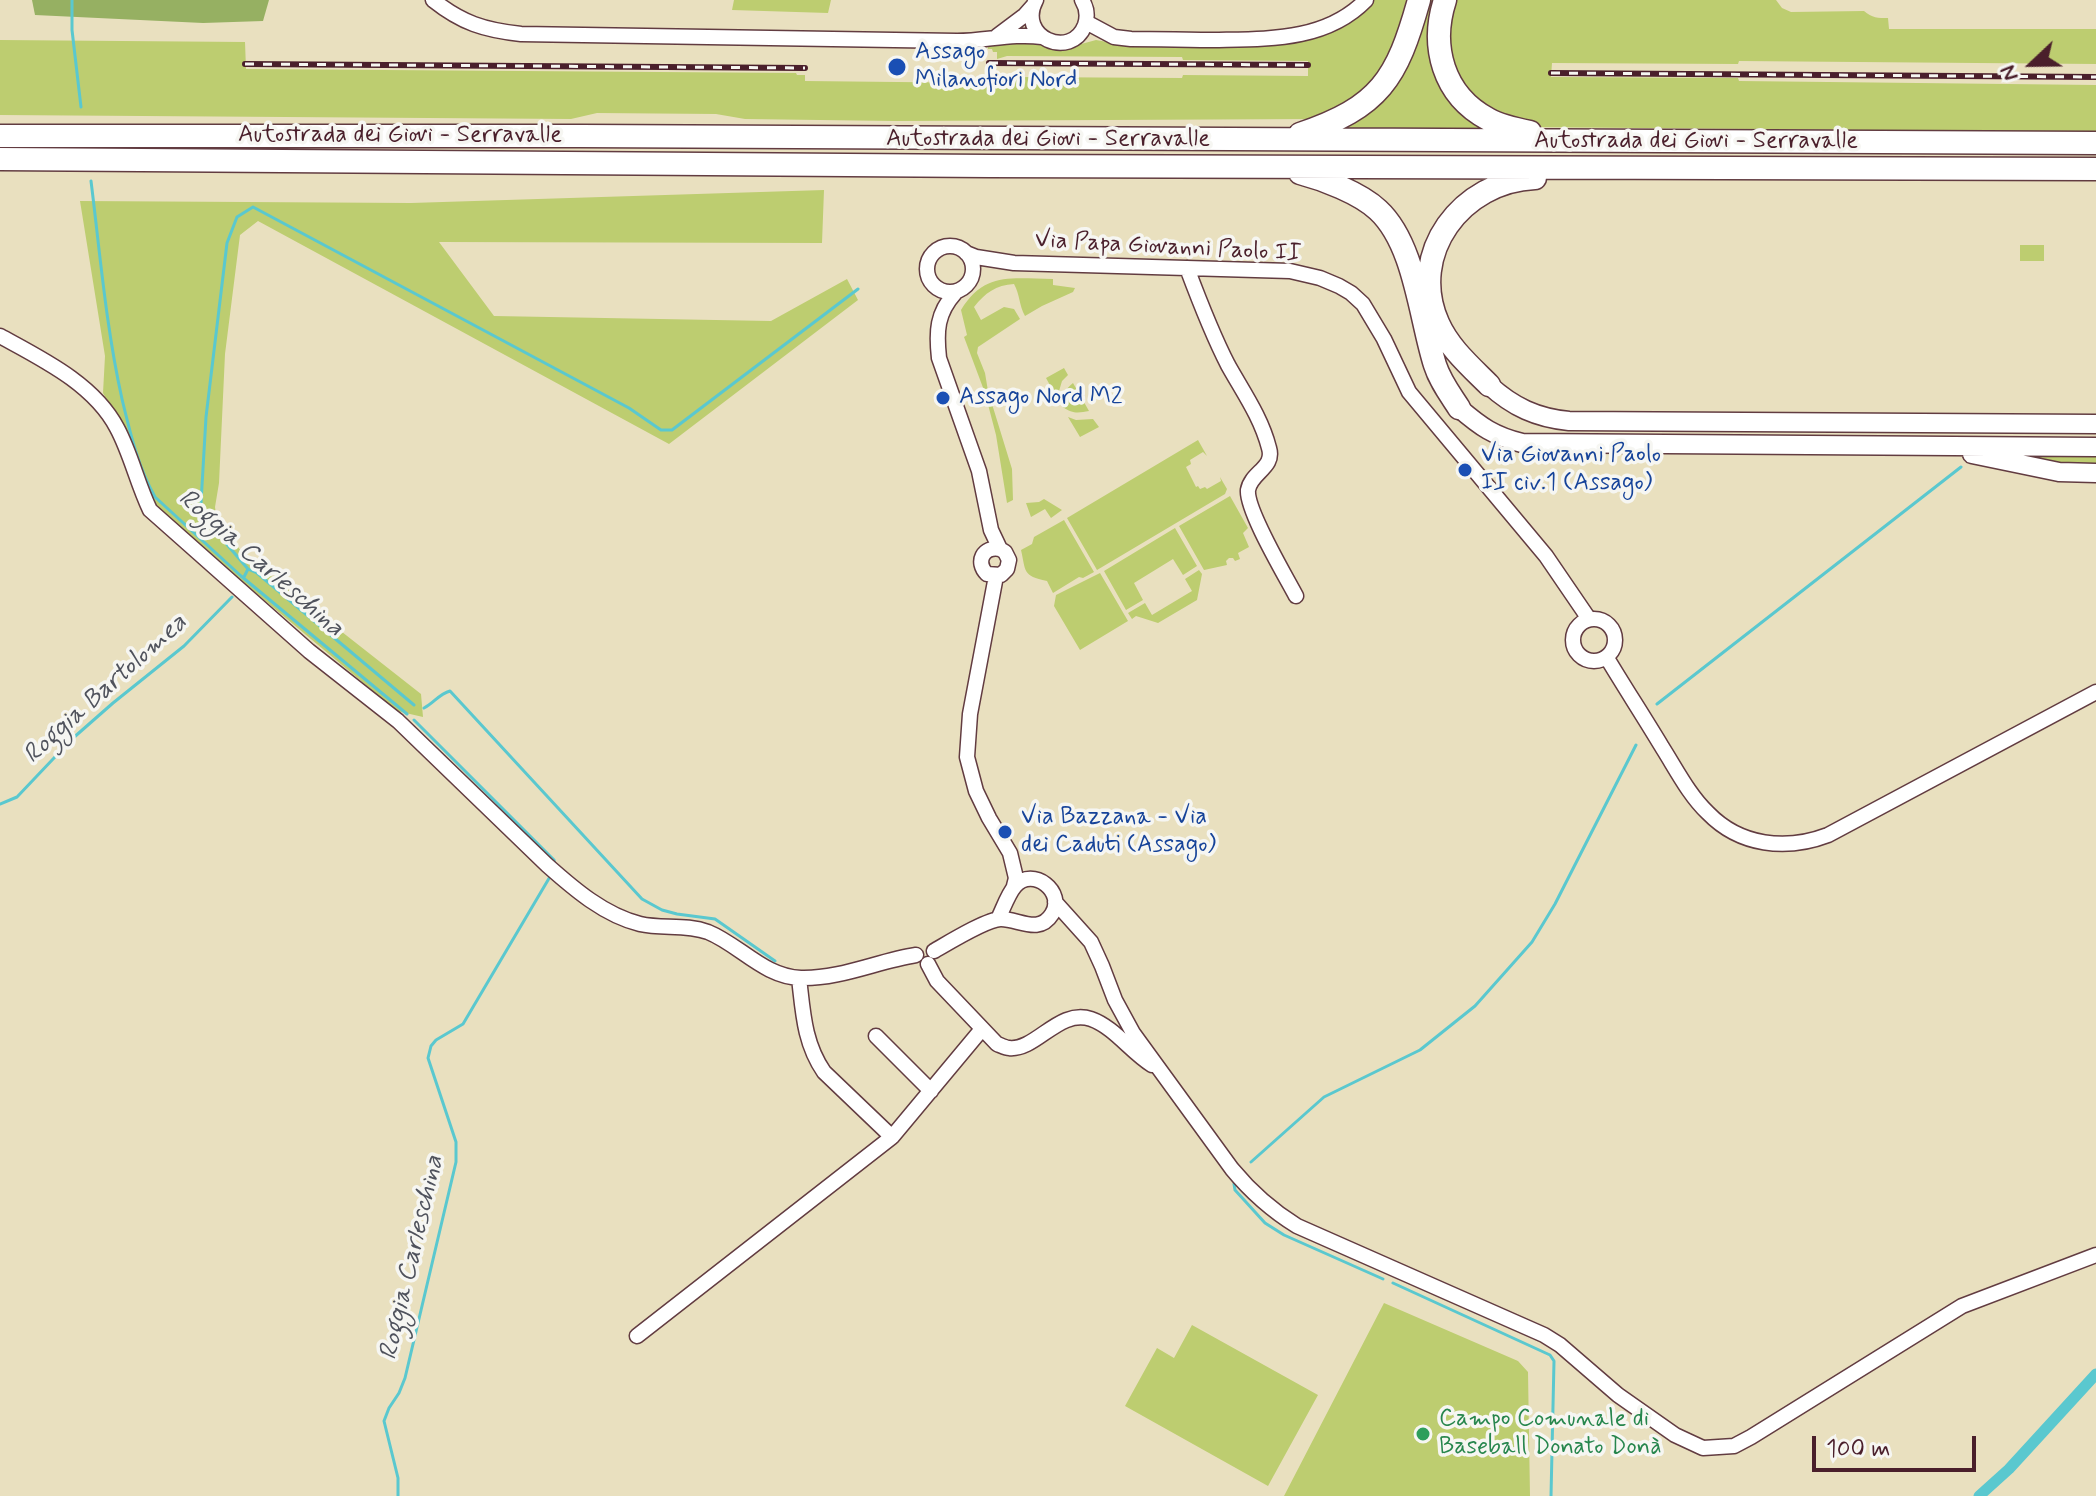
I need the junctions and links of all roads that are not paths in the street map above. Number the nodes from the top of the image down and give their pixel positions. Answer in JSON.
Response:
{"nodes":[{"id":1,"x":433,"y":0,"type":"edge"},
{"id":2,"x":1082,"y":0,"type":"edge"},
{"id":3,"x":1364,"y":0,"type":"edge"},
{"id":4,"x":1419,"y":0,"type":"edge"},
{"id":5,"x":1445,"y":0,"type":"edge"},
{"id":6,"x":1035,"y":3,"type":"edge"},
{"id":7,"x":1086,"y":22,"type":"junction"},
{"id":8,"x":1042,"y":37,"type":"junction"},
{"id":9,"x":991,"y":39,"type":"junction"},
{"id":10,"x":0,"y":136,"type":"edge"},
{"id":11,"x":1285,"y":139,"type":"junction"},
{"id":12,"x":1582,"y":141,"type":"junction"},
{"id":13,"x":2096,"y":143,"type":"edge"},
{"id":14,"x":0,"y":159,"type":"edge"},
{"id":15,"x":1271,"y":166,"type":"junction"},
{"id":16,"x":1784,"y":168,"type":"junction"},
{"id":17,"x":2096,"y":169,"type":"edge"},
{"id":18,"x":966,"y":253,"type":"junction"},
{"id":19,"x":1006,"y":262,"type":"junction"},
{"id":20,"x":1187,"y":268,"type":"junction"},
{"id":21,"x":971,"y":279,"type":"junction"},
{"id":22,"x":955,"y":293,"type":"junction"},
{"id":23,"x":0,"y":336,"type":"edge"},
{"id":24,"x":1489,"y":385,"type":"joint"},
{"id":25,"x":1459,"y":408,"type":"joint"},
{"id":26,"x":2092,"y":423,"type":"edge"},
{"id":27,"x":1934,"y":446,"type":"junction"},
{"id":28,"x":2096,"y":447,"type":"edge"},
{"id":29,"x":2096,"y":473,"type":"edge"},
{"id":30,"x":1000,"y":549,"type":"junction"},
{"id":31,"x":996,"y":576,"type":"junction"},
{"id":32,"x":1296,"y":596,"type":"dead end"},
{"id":33,"x":1589,"y":619,"type":"junction"},
{"id":34,"x":1607,"y":658,"type":"junction"},
{"id":35,"x":2096,"y":692,"type":"edge"},
{"id":36,"x":1010,"y":853,"type":"junction"},
{"id":37,"x":1033,"y":879,"type":"junction"},
{"id":38,"x":1012,"y":893,"type":"junction"},
{"id":39,"x":1055,"y":902,"type":"junction"},
{"id":40,"x":998,"y":919,"type":"junction"},
{"id":41,"x":1047,"y":920,"type":"junction"},
{"id":42,"x":1018,"y":921,"type":"junction"},
{"id":43,"x":1075,"y":925,"type":"junction"},
{"id":44,"x":926,"y":957,"type":"junction"},
{"id":45,"x":799,"y":978,"type":"junction"},
{"id":46,"x":982,"y":1029,"type":"junction"},
{"id":47,"x":876,"y":1036,"type":"dead end"},
{"id":48,"x":1159,"y":1070,"type":"junction"},
{"id":49,"x":931,"y":1091,"type":"junction"},
{"id":50,"x":892,"y":1137,"type":"junction"},
{"id":51,"x":2096,"y":1255,"type":"edge"},
{"id":52,"x":637,"y":1336,"type":"dead end"}],
"edges":[{"from":1,"to":9,"type":"street"},
{"from":2,"to":7,"type":"street"},
{"from":3,"to":7,"type":"street"},
{"from":4,"to":11,"type":"highway"},
{"from":5,"to":12,"type":"highway"},
{"from":6,"to":8,"type":"street"},
{"from":6,"to":9,"type":"street"},
{"from":7,"to":8,"type":"street"},
{"from":8,"to":9,"type":"street"},
{"from":10,"to":11,"type":"highway","name":"Autostrada dei Giovi - Serravalle"},
{"from":11,"to":12,"type":"highway","name":"Autostrada dei Giovi - Serravalle"},
{"from":12,"to":13,"type":"highway","name":"Autostrada dei Giovi - Serravalle"},
{"from":14,"to":15,"type":"highway","name":"Autostrada dei Giovi - Serravalle"},
{"from":15,"to":16,"type":"highway","name":"Autostrada dei Giovi - Serravalle"},
{"from":15,"to":25,"type":"highway"},
{"from":16,"to":17,"type":"highway","name":"Autostrada dei Giovi - Serravalle"},
{"from":16,"to":24,"type":"highway"},
{"from":18,"to":19,"type":"street","name":"Via Papa Giovanni Paolo II"},
{"from":18,"to":21,"type":"street"},
{"from":18,"to":22,"type":"street"},
{"from":19,"to":20,"type":"street","name":"Via Papa Giovanni Paolo II"},
{"from":19,"to":21,"type":"street","name":"Via Papa Giovanni Paolo II"},
{"from":20,"to":32,"type":"street"},
{"from":20,"to":33,"type":"street","name":"Via Papa Giovanni Paolo II"},
{"from":21,"to":22,"type":"street"},
{"from":22,"to":30,"type":"street"},
{"from":23,"to":45,"type":"street"},
{"from":24,"to":26,"type":"main road"},
{"from":25,"to":27,"type":"main road"},
{"from":27,"to":28,"type":"main road"},
{"from":27,"to":29,"type":"main road"},
{"from":30,"to":31,"type":"street"},
{"from":30,"to":31,"type":"street"},
{"from":31,"to":36,"type":"street"},
{"from":33,"to":34,"type":"street"},
{"from":33,"to":34,"type":"street"},
{"from":34,"to":35,"type":"street"},
{"from":36,"to":37,"type":"street"},
{"from":36,"to":38,"type":"street"},
{"from":37,"to":38,"type":"street"},
{"from":37,"to":39,"type":"street"},
{"from":38,"to":40,"type":"street"},
{"from":38,"to":42,"type":"street"},
{"from":39,"to":41,"type":"street"},
{"from":39,"to":43,"type":"street"},
{"from":40,"to":42,"type":"street"},
{"from":40,"to":44,"type":"street"},
{"from":41,"to":42,"type":"street"},
{"from":41,"to":43,"type":"street"},
{"from":43,"to":48,"type":"street"},
{"from":44,"to":45,"type":"street"},
{"from":44,"to":46,"type":"street"},
{"from":45,"to":50,"type":"street"},
{"from":46,"to":48,"type":"street"},
{"from":46,"to":49,"type":"street"},
{"from":47,"to":49,"type":"street"},
{"from":48,"to":51,"type":"street"},
{"from":49,"to":50,"type":"street"},
{"from":50,"to":52,"type":"street"}]}
